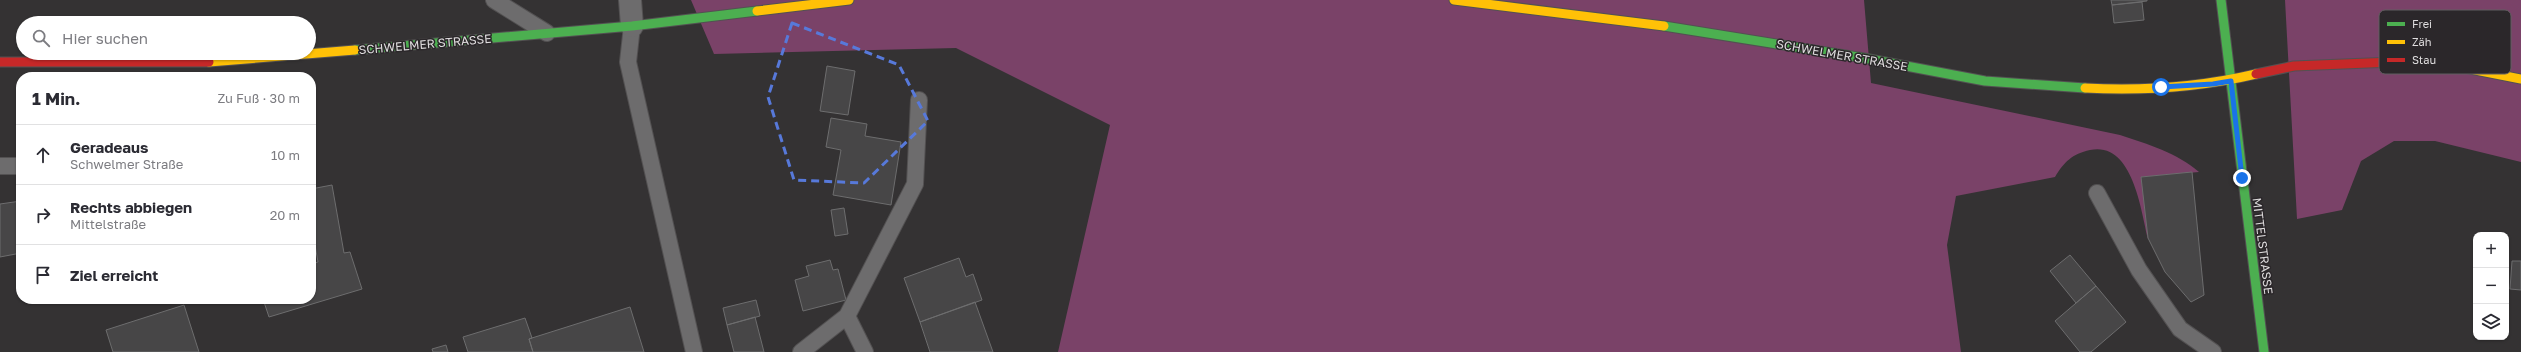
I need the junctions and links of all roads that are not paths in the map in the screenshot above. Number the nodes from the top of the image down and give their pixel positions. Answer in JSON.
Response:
{"nodes":[{"id":1,"x":494,"y":0,"type":"edge"},
{"id":2,"x":630,"y":0,"type":"edge"},
{"id":3,"x":849,"y":0,"type":"edge"},
{"id":4,"x":1454,"y":0,"type":"edge"},
{"id":5,"x":2221,"y":0,"type":"edge"},
{"id":6,"x":632,"y":26,"type":"junction"},
{"id":7,"x":547,"y":33,"type":"junction"},
{"id":8,"x":316,"y":53,"type":"edge"},
{"id":9,"x":236,"y":60,"type":"edge"},
{"id":10,"x":0,"y":62,"type":"edge"},
{"id":11,"x":2379,"y":63,"type":"edge"},
{"id":12,"x":2500,"y":74,"type":"edge"},
{"id":13,"x":2521,"y":78,"type":"edge"},
{"id":14,"x":2231,"y":81,"type":"junction"},
{"id":15,"x":919,"y":100,"type":"dead end"},
{"id":16,"x":0,"y":166,"type":"edge"},
{"id":17,"x":16,"y":166,"type":"edge"},
{"id":18,"x":2097,"y":193,"type":"dead end"},
{"id":19,"x":847,"y":316,"type":"junction"},
{"id":20,"x":694,"y":352,"type":"edge"},
{"id":21,"x":801,"y":352,"type":"edge"},
{"id":22,"x":865,"y":352,"type":"edge"},
{"id":23,"x":2213,"y":352,"type":"edge"},
{"id":24,"x":2264,"y":352,"type":"edge"}],
"edges":[{"from":1,"to":7,"type":"lane"},
{"from":2,"to":6,"type":"street"},
{"from":3,"to":6,"type":"main road","name":"SCHWELMER STRASSE"},
{"from":4,"to":14,"type":"main road","name":"SCHWELMER STRASSE"},
{"from":5,"to":14,"type":"main road","name":"MITTELSTRASSE"},
{"from":6,"to":7,"type":"main road","name":"SCHWELMER STRASSE"},
{"from":6,"to":20,"type":"lane"},
{"from":7,"to":8,"type":"main road","name":"SCHWELMER STRASSE"},
{"from":9,"to":10,"type":"main road","name":"SCHWELMER STRASSE"},
{"from":11,"to":14,"type":"main road","name":"SCHWELMER STRASSE"},
{"from":12,"to":13,"type":"main road","name":"SCHWELMER STRASSE"},
{"from":14,"to":24,"type":"main road","name":"MITTELSTRASSE"},
{"from":15,"to":19,"type":"lane"},
{"from":16,"to":17,"type":"lane"},
{"from":18,"to":23,"type":"lane"},
{"from":19,"to":21,"type":"lane"},
{"from":19,"to":22,"type":"lane"}]}
